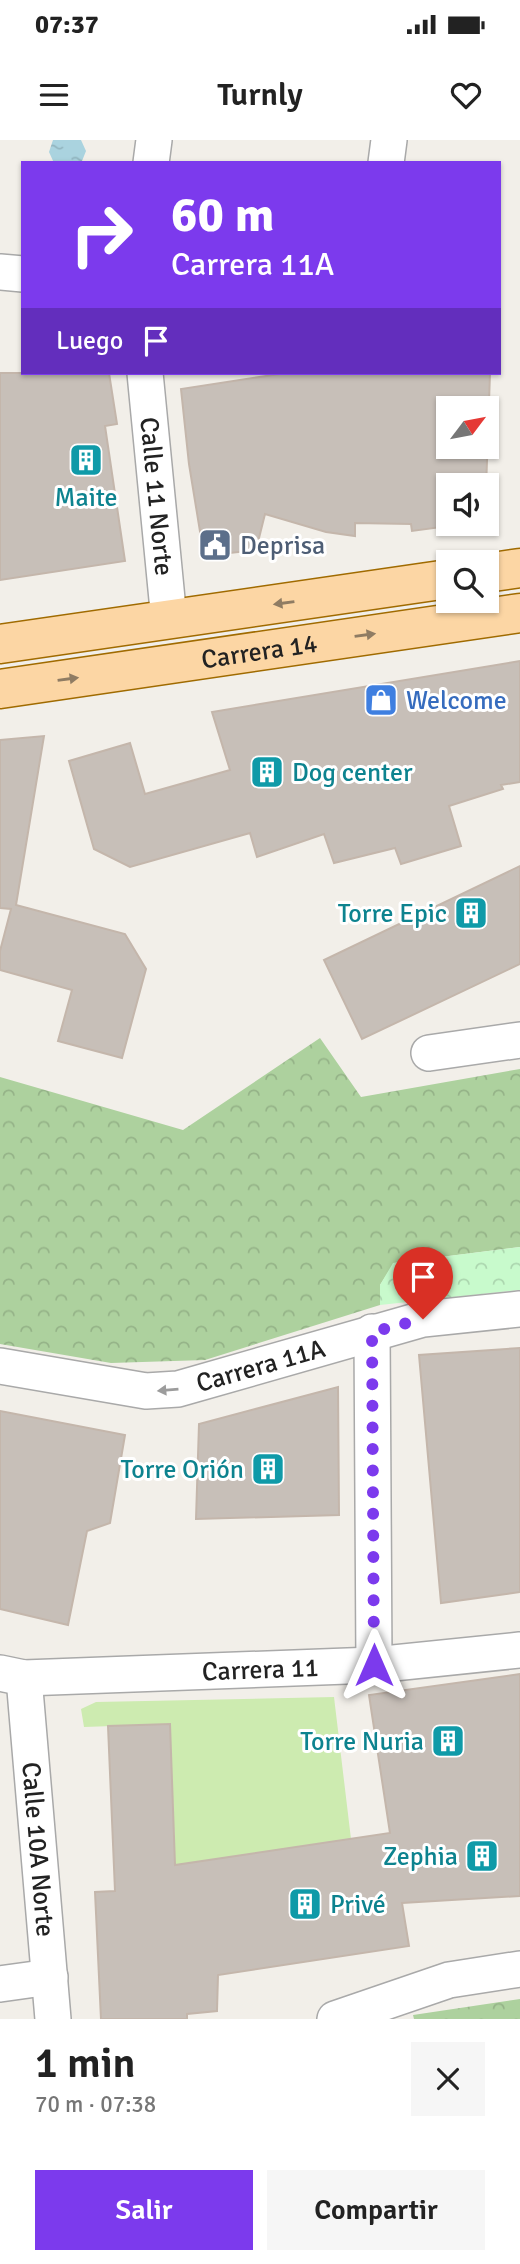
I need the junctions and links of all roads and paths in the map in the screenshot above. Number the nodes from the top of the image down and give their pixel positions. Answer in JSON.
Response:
{"nodes":[{"id":1,"x":154,"y":140,"type":"edge"},
{"id":2,"x":389,"y":140,"type":"edge"},
{"id":3,"x":152,"y":161,"type":"edge"},
{"id":4,"x":386,"y":161,"type":"edge"},
{"id":5,"x":0,"y":272,"type":"edge"},
{"id":6,"x":21,"y":274,"type":"edge"},
{"id":7,"x":145,"y":375,"type":"edge"},
{"id":8,"x":520,"y":567,"type":"edge"},
{"id":9,"x":499,"y":571,"type":"edge"},
{"id":10,"x":436,"y":581,"type":"edge"},
{"id":11,"x":520,"y":613,"type":"edge"},
{"id":12,"x":169,"y":620,"type":"junction"},
{"id":13,"x":0,"y":644,"type":"edge"},
{"id":14,"x":0,"y":689,"type":"edge"},
{"id":15,"x":520,"y":1040,"type":"edge"},
{"id":16,"x":429,"y":1053,"type":"dead end"},
{"id":17,"x":520,"y":1310,"type":"edge"},
{"id":18,"x":372,"y":1332,"type":"junction"},
{"id":19,"x":0,"y":1366,"type":"edge"},
{"id":20,"x":520,"y":1650,"type":"edge"},
{"id":21,"x":374,"y":1665,"type":"junction"},
{"id":22,"x":12,"y":1676,"type":"edge"},
{"id":23,"x":520,"y":1969,"type":"edge"},
{"id":24,"x":50,"y":1977,"type":"junction"},
{"id":25,"x":5,"y":1983,"type":"edge"},
{"id":26,"x":53,"y":2019,"type":"edge"},
{"id":27,"x":335,"y":2019,"type":"edge"}],
"edges":[{"from":1,"to":3,"type":"street"},
{"from":2,"to":4,"type":"street"},
{"from":5,"to":6,"type":"street"},
{"from":7,"to":12,"type":"street","name":"Calle 11 Norte"},
{"from":8,"to":9,"type":"main road"},
{"from":10,"to":12,"type":"main road","name":"Carrera 14","one_way":true},
{"from":14,"to":11,"type":"main road","name":"Carrera 14","one_way":true},
{"from":12,"to":13,"type":"main road","name":"Carrera 14"},
{"from":15,"to":16,"type":"street"},
{"from":17,"to":18,"type":"street","name":"Carrera 11A"},
{"from":18,"to":19,"type":"street","name":"Carrera 11A","one_way":true},
{"from":18,"to":21,"type":"street"},
{"from":20,"to":21,"type":"street","name":"Carrera 11"},
{"from":21,"to":22,"type":"street","name":"Carrera 11"},
{"from":22,"to":24,"type":"street","name":"Calle 10A Norte"},
{"from":23,"to":27,"type":"street"},
{"from":24,"to":25,"type":"street"},
{"from":24,"to":26,"type":"street","name":"Calle 10A Norte"}]}
